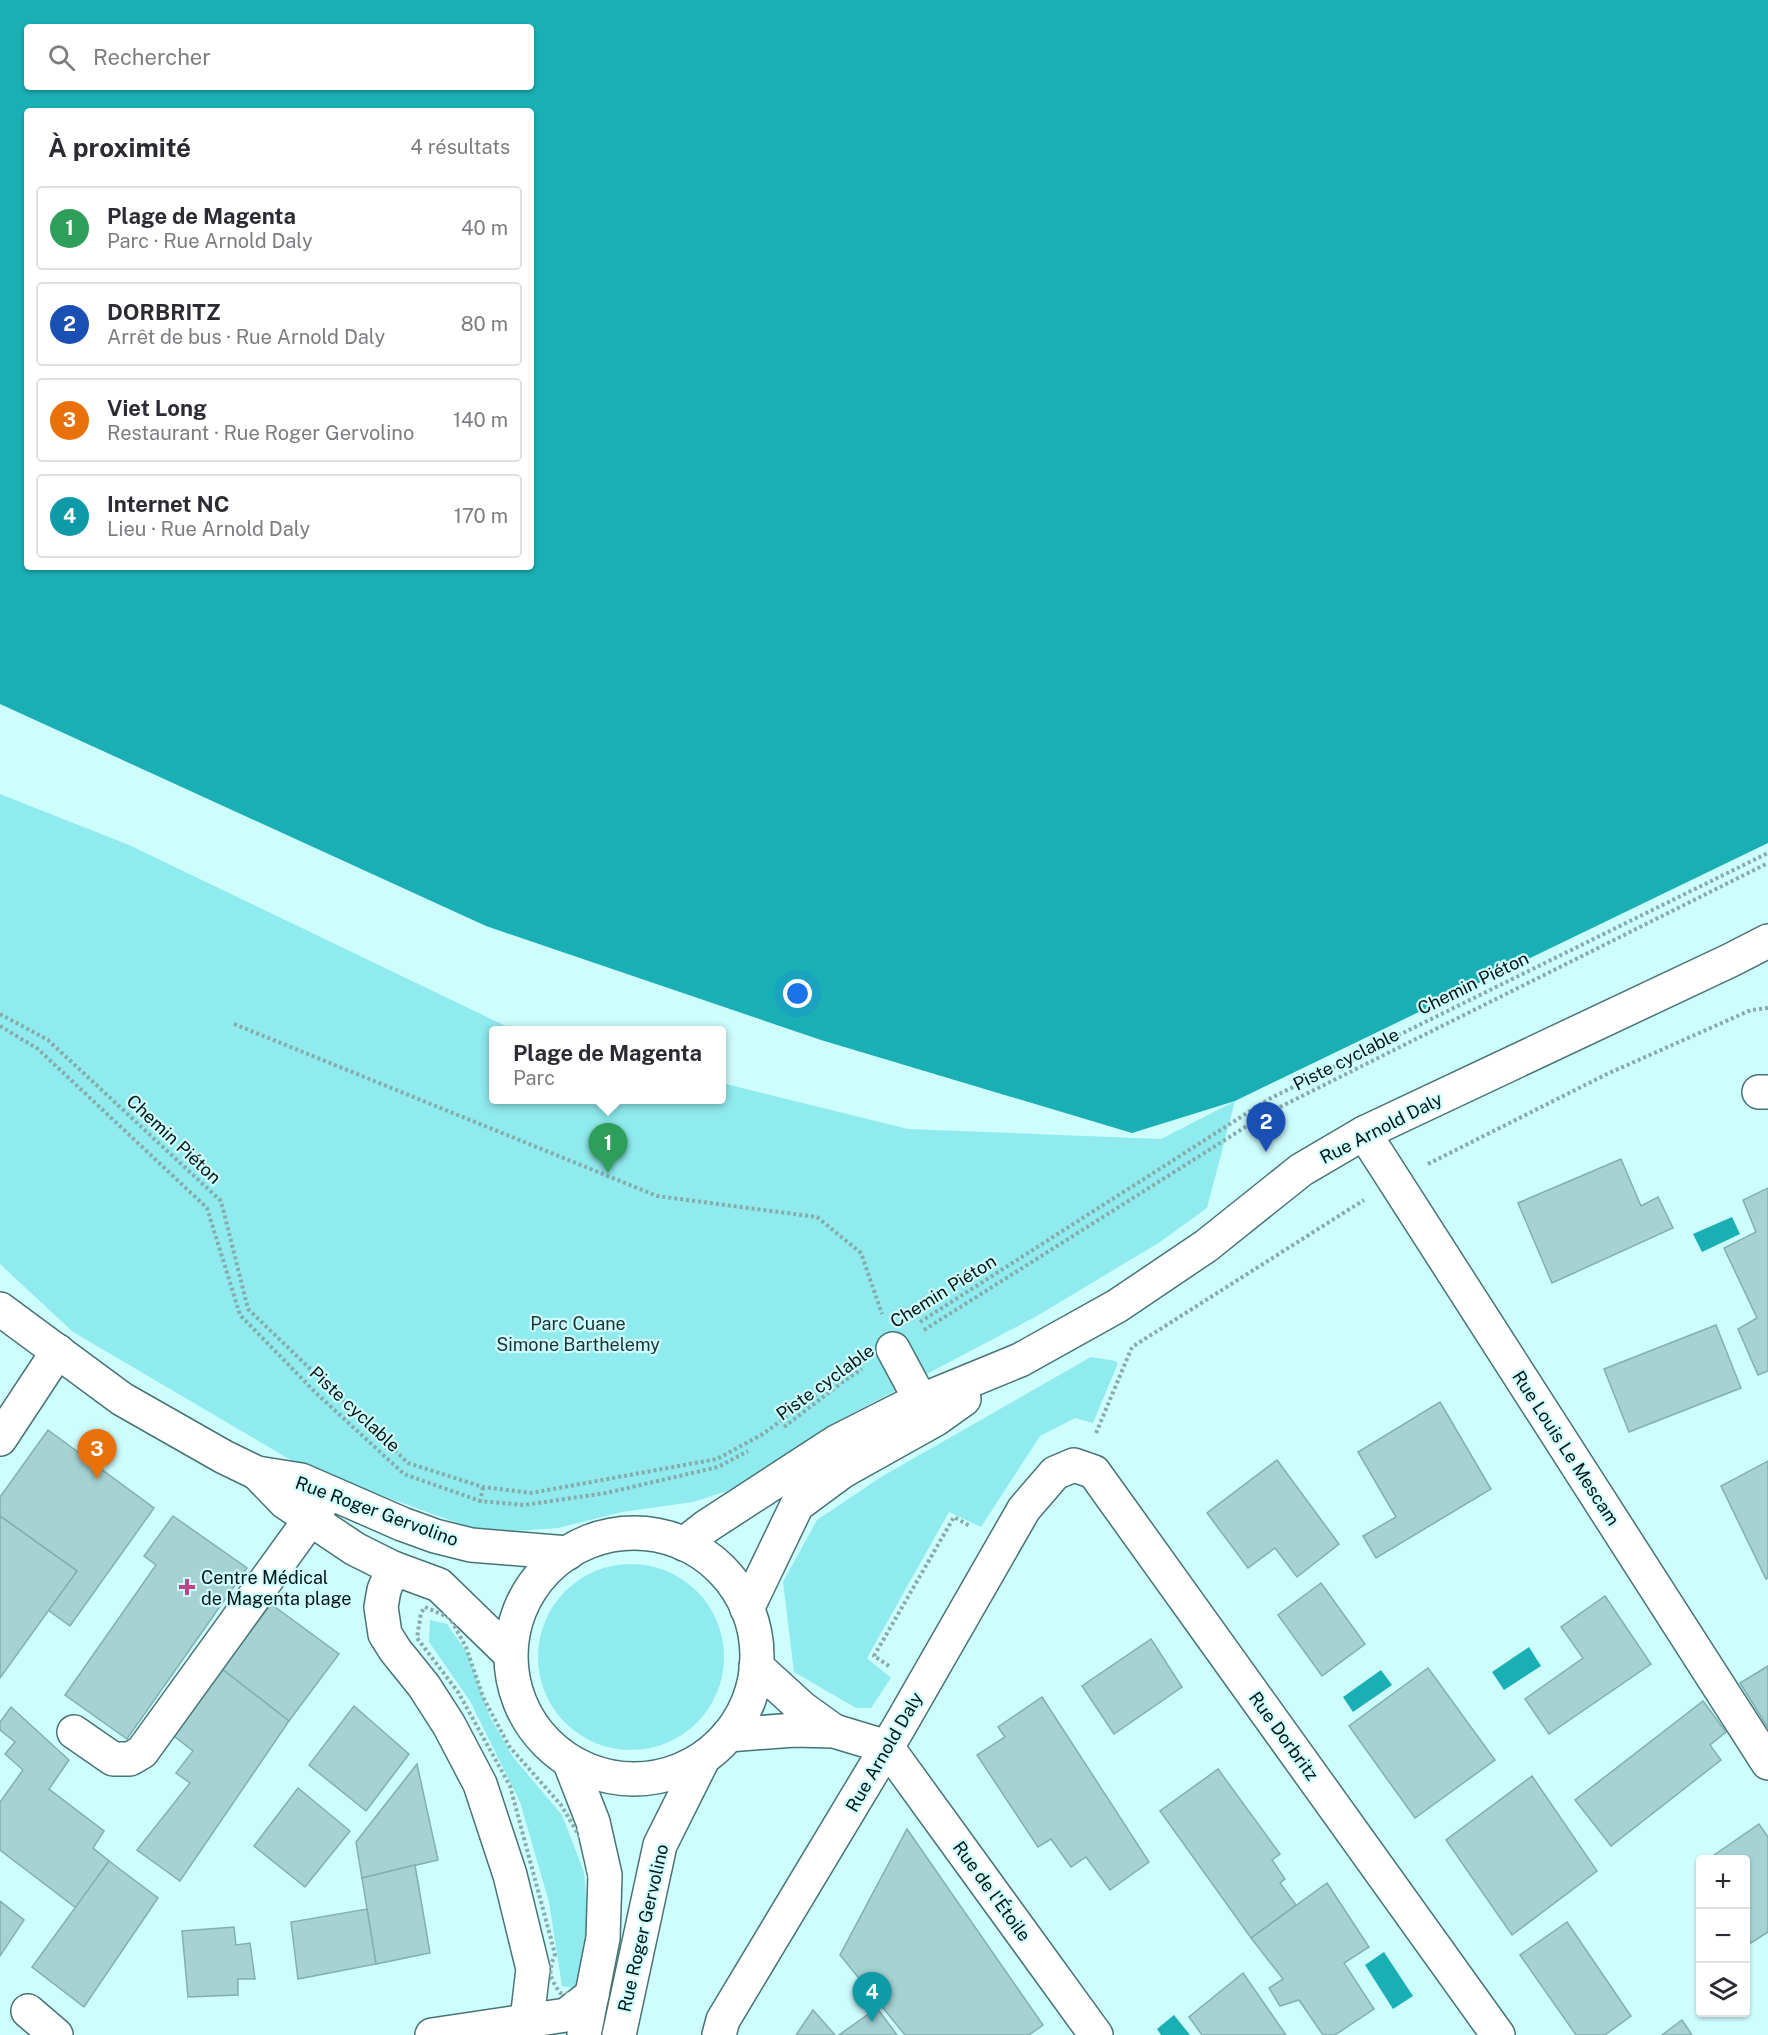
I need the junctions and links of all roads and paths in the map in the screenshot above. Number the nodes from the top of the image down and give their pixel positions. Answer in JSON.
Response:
{"nodes":[{"id":1,"x":1768,"y":853,"type":"edge"},
{"id":2,"x":1768,"y":863,"type":"edge"},
{"id":3,"x":1768,"y":941,"type":"edge"},
{"id":4,"x":1731,"y":960,"type":"junction"},
{"id":5,"x":1768,"y":960,"type":"edge"},
{"id":6,"x":1768,"y":1008,"type":"edge"},
{"id":7,"x":0,"y":1014,"type":"edge"},
{"id":8,"x":234,"y":1024,"type":"dead end"},
{"id":9,"x":0,"y":1026,"type":"edge"},
{"id":10,"x":1364,"y":1133,"type":"junction"},
{"id":11,"x":1395,"y":1180,"type":"junction"},
{"id":12,"x":0,"y":1309,"type":"edge"},
{"id":13,"x":892,"y":1345,"type":"junction"},
{"id":14,"x":58,"y":1351,"type":"junction"},
{"id":15,"x":1020,"y":1360,"type":"junction"},
{"id":16,"x":921,"y":1401,"type":"junction"},
{"id":17,"x":783,"y":1428,"type":"dead end"},
{"id":18,"x":0,"y":1439,"type":"edge"},
{"id":19,"x":756,"y":1447,"type":"dead end"},
{"id":20,"x":257,"y":1473,"type":"junction"},
{"id":21,"x":1055,"y":1473,"type":"joint"},
{"id":22,"x":330,"y":1492,"type":"junction"},
{"id":23,"x":311,"y":1521,"type":"junction"},
{"id":24,"x":684,"y":1544,"type":"junction"},
{"id":25,"x":568,"y":1552,"type":"junction"},
{"id":26,"x":393,"y":1568,"type":"junction"},
{"id":27,"x":747,"y":1609,"type":"junction"},
{"id":28,"x":510,"y":1654,"type":"junction"},
{"id":29,"x":756,"y":1666,"type":"junction"},
{"id":30,"x":834,"y":1731,"type":"junction"},
{"id":31,"x":74,"y":1732,"type":"dead end"},
{"id":32,"x":728,"y":1735,"type":"junction"},
{"id":33,"x":887,"y":1747,"type":"junction"},
{"id":34,"x":703,"y":1759,"type":"junction"},
{"id":35,"x":570,"y":1763,"type":"junction"},
{"id":36,"x":1768,"y":1764,"type":"edge"},
{"id":37,"x":592,"y":1995,"type":"junction"},
{"id":38,"x":28,"y":2011,"type":"dead end"},
{"id":39,"x":543,"y":2024,"type":"edge"},
{"id":40,"x":56,"y":2035,"type":"edge"},
{"id":41,"x":432,"y":2035,"type":"edge"},
{"id":42,"x":584,"y":2035,"type":"edge"},
{"id":43,"x":619,"y":2035,"type":"edge"},
{"id":44,"x":719,"y":2035,"type":"edge"},
{"id":45,"x":1096,"y":2035,"type":"edge"},
{"id":46,"x":1498,"y":2035,"type":"edge"}],
"edges":[{"from":1,"to":13,"type":"path","name":"Chemin Piéton"},
{"from":2,"to":13,"type":"path","name":"Piste cyclable"},
{"from":3,"to":4,"type":"main road","name":"Rue Arnold Daly"},
{"from":4,"to":5,"type":"main road"},
{"from":4,"to":10,"type":"main road","name":"Rue Arnold Daly"},
{"from":6,"to":11,"type":"path"},
{"from":7,"to":13,"type":"path","name":"Chemin Piéton"},
{"from":8,"to":13,"type":"path"},
{"from":9,"to":19,"type":"path","name":"Piste cyclable"},
{"from":10,"to":11,"type":"main road","name":"Rue Louis Le Mescam"},
{"from":10,"to":15,"type":"main road","name":"Rue Arnold Daly"},
{"from":11,"to":36,"type":"main road","name":"Rue Louis Le Mescam"},
{"from":12,"to":14,"type":"main road","name":"Rue Roger Gervolino"},
{"from":13,"to":16,"type":"main road"},
{"from":13,"to":17,"type":"path","name":"Piste cyclable"},
{"from":14,"to":18,"type":"main road"},
{"from":14,"to":20,"type":"main road","name":"Rue Roger Gervolino"},
{"from":15,"to":16,"type":"main road","name":"Rue Arnold Daly"},
{"from":15,"to":27,"type":"main road","name":"Rue Arnold Daly"},
{"from":16,"to":24,"type":"main road","name":"Rue Arnold Daly"},
{"from":20,"to":22,"type":"main road","name":"Rue Roger Gervolino"},
{"from":20,"to":23,"type":"main road","name":"Rue Roger Gervolino"},
{"from":21,"to":33,"type":"main road","name":"Rue Arnold Daly"},
{"from":21,"to":46,"type":"main road","name":"Rue Dorbritz"},
{"from":22,"to":23,"type":"main road"},
{"from":22,"to":25,"type":"main road","name":"Rue Roger Gervolino"},
{"from":23,"to":26,"type":"main road","name":"Rue Roger Gervolino"},
{"from":23,"to":31,"type":"main road"},
{"from":24,"to":25,"type":"main road"},
{"from":24,"to":27,"type":"main road"},
{"from":25,"to":28,"type":"main road"},
{"from":26,"to":28,"type":"main road","name":"Rue Roger Gervolino"},
{"from":26,"to":39,"type":"main road"},
{"from":27,"to":29,"type":"main road"},
{"from":28,"to":35,"type":"main road"},
{"from":29,"to":30,"type":"main road"},
{"from":29,"to":32,"type":"main road"},
{"from":30,"to":32,"type":"main road"},
{"from":30,"to":33,"type":"main road"},
{"from":32,"to":34,"type":"main road"},
{"from":33,"to":44,"type":"main road","name":"Rue Arnold Daly"},
{"from":33,"to":45,"type":"main road","name":"Rue de l'Étoile"},
{"from":34,"to":35,"type":"main road"},
{"from":34,"to":43,"type":"main road","name":"Rue Roger Gervolino"},
{"from":35,"to":37,"type":"main road","name":"Rue Roger Gervolino"},
{"from":37,"to":39,"type":"main road"},
{"from":37,"to":42,"type":"main road","name":"Rue Roger Gervolino"},
{"from":38,"to":40,"type":"main road"},
{"from":39,"to":41,"type":"main road"}]}
